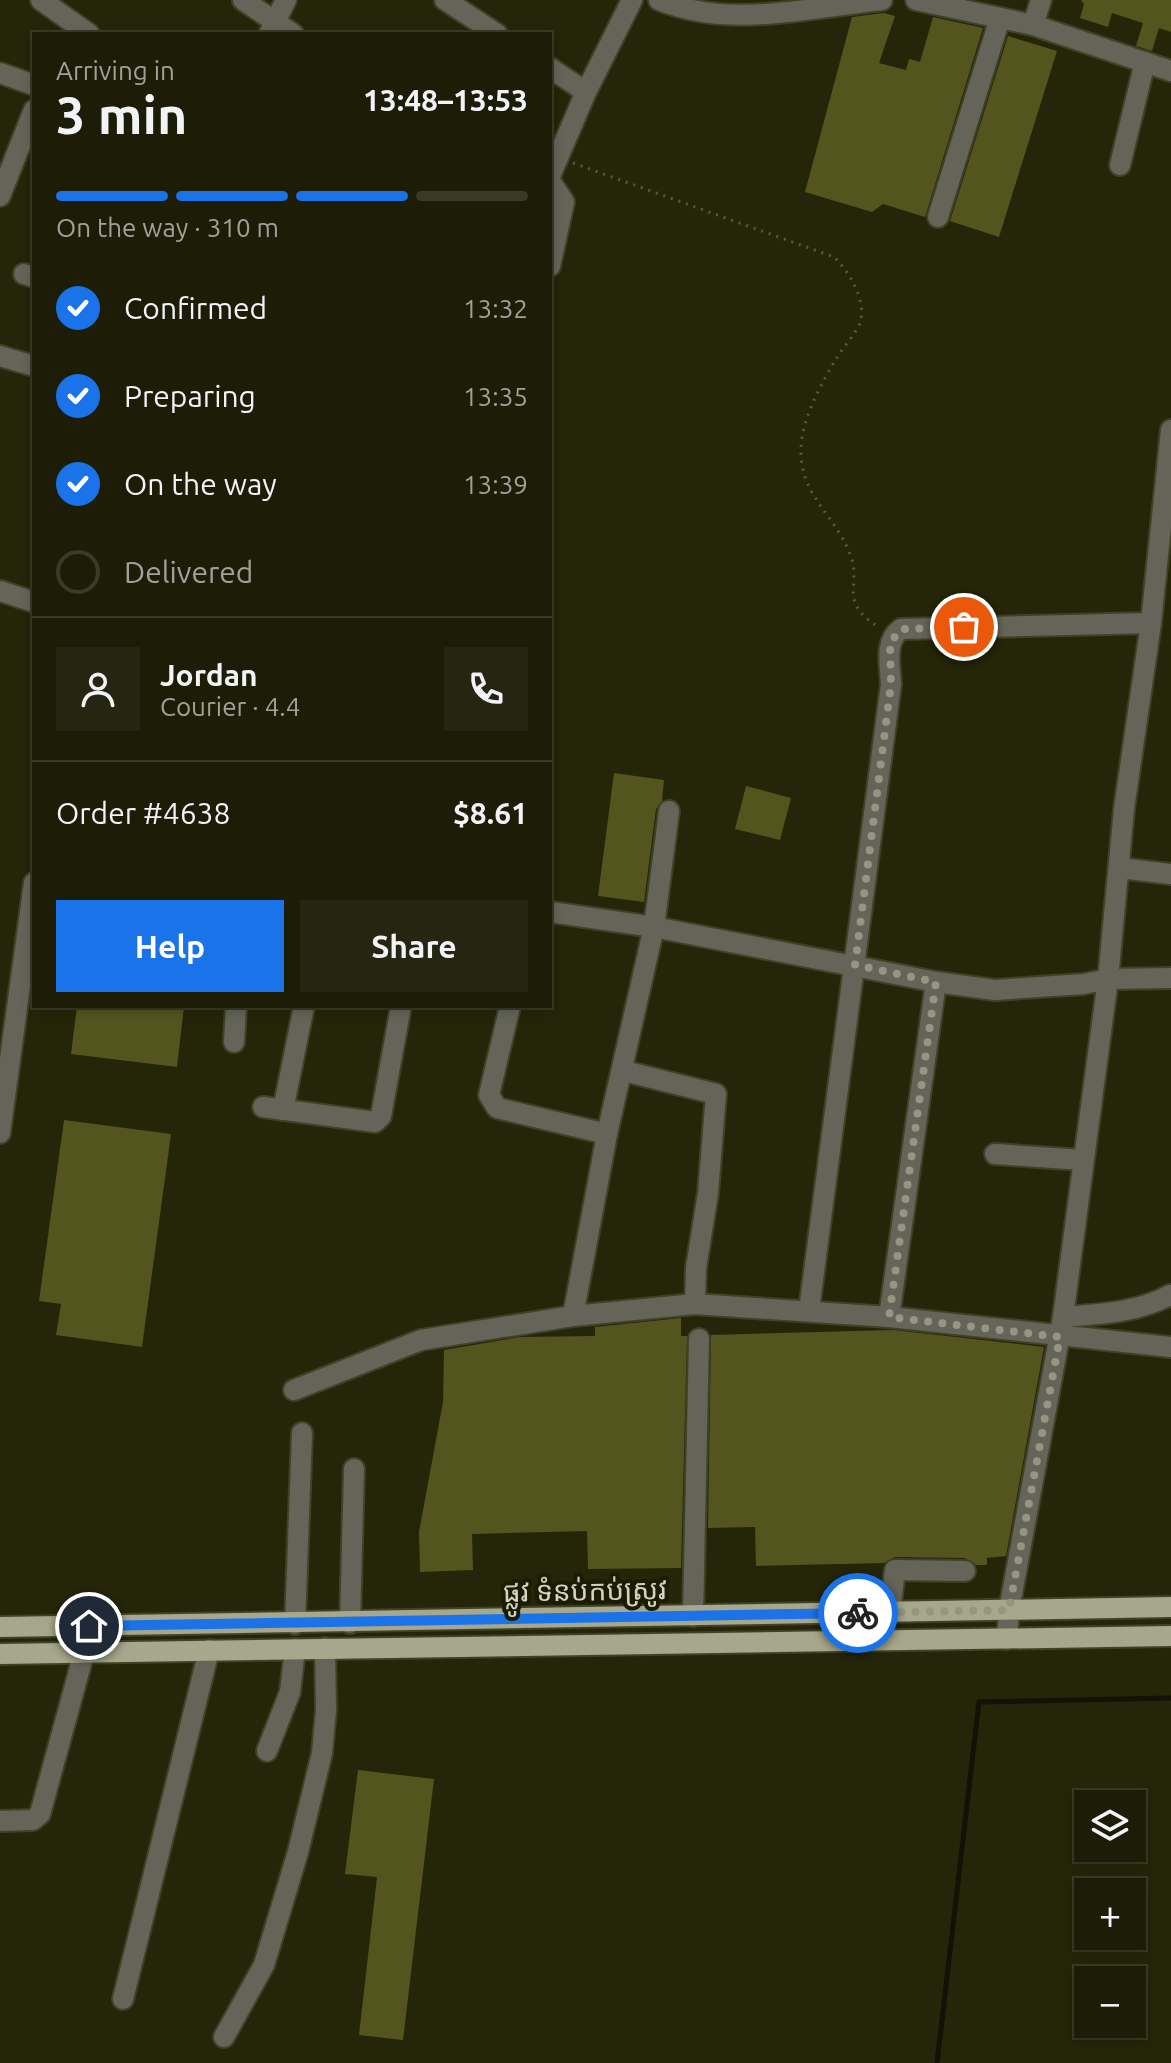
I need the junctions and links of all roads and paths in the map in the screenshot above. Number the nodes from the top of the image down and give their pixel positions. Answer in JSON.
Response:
{"nodes":[{"id":1,"x":41,"y":0,"type":"edge"},
{"id":2,"x":243,"y":0,"type":"edge"},
{"id":3,"x":286,"y":0,"type":"edge"},
{"id":4,"x":445,"y":0,"type":"edge"},
{"id":5,"x":632,"y":0,"type":"edge"},
{"id":6,"x":660,"y":0,"type":"edge"},
{"id":7,"x":882,"y":0,"type":"edge"},
{"id":8,"x":916,"y":0,"type":"edge"},
{"id":9,"x":1041,"y":0,"type":"edge"},
{"id":10,"x":1000,"y":18,"type":"junction"},
{"id":11,"x":1033,"y":25,"type":"junction"},
{"id":12,"x":272,"y":28,"type":"edge"},
{"id":13,"x":86,"y":32,"type":"edge"},
{"id":14,"x":494,"y":32,"type":"edge"},
{"id":15,"x":1145,"y":62,"type":"junction"},
{"id":16,"x":552,"y":69,"type":"edge"},
{"id":17,"x":1171,"y":71,"type":"edge"},
{"id":18,"x":0,"y":73,"type":"edge"},
{"id":19,"x":32,"y":84,"type":"edge"},
{"id":20,"x":586,"y":92,"type":"junction"},
{"id":21,"x":32,"y":115,"type":"edge"},
{"id":22,"x":560,"y":157,"type":"junction"},
{"id":23,"x":1120,"y":165,"type":"dead end"},
{"id":24,"x":552,"y":174,"type":"edge"},
{"id":25,"x":552,"y":181,"type":"edge"},
{"id":26,"x":0,"y":196,"type":"edge"},
{"id":27,"x":938,"y":217,"type":"dead end"},
{"id":28,"x":552,"y":257,"type":"edge"},
{"id":29,"x":0,"y":356,"type":"edge"},
{"id":30,"x":32,"y":365,"type":"edge"},
{"id":31,"x":1171,"y":430,"type":"edge"},
{"id":32,"x":0,"y":591,"type":"edge"},
{"id":33,"x":32,"y":601,"type":"edge"},
{"id":34,"x":1151,"y":623,"type":"junction"},
{"id":35,"x":894,"y":634,"type":"junction"},
{"id":36,"x":669,"y":811,"type":"dead end"},
{"id":37,"x":1119,"y":868,"type":"junction"},
{"id":38,"x":1171,"y":874,"type":"edge"},
{"id":39,"x":32,"y":898,"type":"edge"},
{"id":40,"x":552,"y":912,"type":"edge"},
{"id":41,"x":654,"y":927,"type":"junction"},
{"id":42,"x":855,"y":965,"type":"junction"},
{"id":43,"x":1171,"y":978,"type":"edge"},
{"id":44,"x":1108,"y":979,"type":"junction"},
{"id":45,"x":936,"y":982,"type":"junction"},
{"id":46,"x":236,"y":1008,"type":"edge"},
{"id":47,"x":303,"y":1008,"type":"edge"},
{"id":48,"x":401,"y":1008,"type":"edge"},
{"id":49,"x":510,"y":1008,"type":"edge"},
{"id":50,"x":234,"y":1042,"type":"dead end"},
{"id":51,"x":624,"y":1071,"type":"junction"},
{"id":52,"x":0,"y":1133,"type":"edge"},
{"id":53,"x":607,"y":1134,"type":"junction"},
{"id":54,"x":995,"y":1154,"type":"dead end"},
{"id":55,"x":1083,"y":1160,"type":"junction"},
{"id":56,"x":1170,"y":1295,"type":"edge"},
{"id":57,"x":695,"y":1304,"type":"junction"},
{"id":58,"x":809,"y":1310,"type":"junction"},
{"id":59,"x":573,"y":1316,"type":"junction"},
{"id":60,"x":889,"y":1317,"type":"junction"},
{"id":61,"x":1062,"y":1327,"type":"junction"},
{"id":62,"x":699,"y":1339,"type":"dead end"},
{"id":63,"x":1171,"y":1347,"type":"edge"},
{"id":64,"x":294,"y":1390,"type":"dead end"},
{"id":65,"x":302,"y":1433,"type":"dead end"},
{"id":66,"x":354,"y":1469,"type":"dead end"},
{"id":67,"x":965,"y":1571,"type":"dead end"},
{"id":68,"x":1171,"y":1607,"type":"edge"},
{"id":69,"x":1009,"y":1610,"type":"junction"},
{"id":70,"x":890,"y":1612,"type":"junction"},
{"id":71,"x":693,"y":1616,"type":"junction"},
{"id":72,"x":350,"y":1623,"type":"junction"},
{"id":73,"x":295,"y":1624,"type":"junction"},
{"id":74,"x":0,"y":1627,"type":"edge"},
{"id":75,"x":1171,"y":1636,"type":"edge"},
{"id":76,"x":1007,"y":1639,"type":"junction"},
{"id":77,"x":325,"y":1648,"type":"junction"},
{"id":78,"x":295,"y":1649,"type":"junction"},
{"id":79,"x":209,"y":1650,"type":"junction"},
{"id":80,"x":84,"y":1653,"type":"junction"},
{"id":81,"x":0,"y":1654,"type":"edge"},
{"id":82,"x":267,"y":1751,"type":"dead end"},
{"id":83,"x":0,"y":1821,"type":"edge"},
{"id":84,"x":123,"y":1999,"type":"dead end"},
{"id":85,"x":224,"y":2037,"type":"dead end"}],
"edges":[{"from":1,"to":13,"type":"street"},
{"from":2,"to":12,"type":"street"},
{"from":3,"to":12,"type":"street"},
{"from":4,"to":14,"type":"street"},
{"from":5,"to":20,"type":"street"},
{"from":6,"to":7,"type":"street"},
{"from":8,"to":10,"type":"street"},
{"from":9,"to":11,"type":"street"},
{"from":10,"to":11,"type":"street"},
{"from":10,"to":27,"type":"street"},
{"from":11,"to":15,"type":"street"},
{"from":15,"to":17,"type":"street"},
{"from":15,"to":23,"type":"street"},
{"from":16,"to":20,"type":"street"},
{"from":18,"to":19,"type":"street"},
{"from":20,"to":22,"type":"street"},
{"from":21,"to":26,"type":"street"},
{"from":22,"to":24,"type":"street"},
{"from":22,"to":35,"type":"path"},
{"from":25,"to":28,"type":"street"},
{"from":29,"to":30,"type":"street"},
{"from":31,"to":34,"type":"street"},
{"from":32,"to":33,"type":"street"},
{"from":34,"to":35,"type":"street"},
{"from":34,"to":37,"type":"street"},
{"from":35,"to":42,"type":"street"},
{"from":36,"to":41,"type":"street"},
{"from":37,"to":38,"type":"street"},
{"from":37,"to":44,"type":"street"},
{"from":39,"to":52,"type":"street"},
{"from":40,"to":41,"type":"street"},
{"from":41,"to":42,"type":"street"},
{"from":41,"to":51,"type":"street"},
{"from":42,"to":45,"type":"street"},
{"from":42,"to":58,"type":"street"},
{"from":43,"to":44,"type":"street"},
{"from":44,"to":45,"type":"street"},
{"from":44,"to":55,"type":"street"},
{"from":45,"to":60,"type":"street"},
{"from":46,"to":50,"type":"street"},
{"from":47,"to":48,"type":"street"},
{"from":49,"to":53,"type":"street"},
{"from":51,"to":53,"type":"street"},
{"from":51,"to":57,"type":"street"},
{"from":53,"to":59,"type":"street"},
{"from":54,"to":55,"type":"street"},
{"from":55,"to":61,"type":"street"},
{"from":56,"to":61,"type":"street"},
{"from":57,"to":58,"type":"street"},
{"from":57,"to":59,"type":"street"},
{"from":58,"to":60,"type":"street"},
{"from":59,"to":64,"type":"street"},
{"from":60,"to":61,"type":"street"},
{"from":61,"to":63,"type":"street"},
{"from":61,"to":69,"type":"street"},
{"from":62,"to":71,"type":"street"},
{"from":65,"to":73,"type":"street"},
{"from":66,"to":72,"type":"street"},
{"from":67,"to":70,"type":"street"},
{"from":68,"to":69,"type":"main road","name":"ផ្លូវ ទំនប់កប់ស្រូវ"},
{"from":69,"to":70,"type":"main road","name":"ផ្លូវ ទំនប់កប់ស្រូវ"},
{"from":69,"to":76,"type":"street"},
{"from":70,"to":71,"type":"main road","name":"ផ្លូវ ទំនប់កប់ស្រូវ"},
{"from":71,"to":72,"type":"main road","name":"ផ្លូវ ទំនប់កប់ស្រូវ"},
{"from":72,"to":73,"type":"main road","name":"ផ្លូវ ទំនប់កប់ស្រូវ"},
{"from":73,"to":74,"type":"main road","name":"ផ្លូវ ទំនប់កប់ស្រូវ"},
{"from":75,"to":76,"type":"main road","name":"ផ្លូវ ទំនប់កប់ស្រូវ"},
{"from":76,"to":77,"type":"main road","name":"ផ្លូវ ទំនប់កប់ស្រូវ"},
{"from":77,"to":78,"type":"main road","name":"ផ្លូវ ទំនប់កប់ស្រូវ"},
{"from":77,"to":85,"type":"street"},
{"from":78,"to":79,"type":"main road","name":"ផ្លូវ ទំនប់កប់ស្រូវ"},
{"from":78,"to":82,"type":"street"},
{"from":79,"to":80,"type":"main road","name":"ផ្លូវ ទំនប់កប់ស្រូវ"},
{"from":79,"to":84,"type":"street"},
{"from":80,"to":81,"type":"main road","name":"ផ្លូវ ទំនប់កប់ស្រូវ"},
{"from":80,"to":83,"type":"street"}]}
